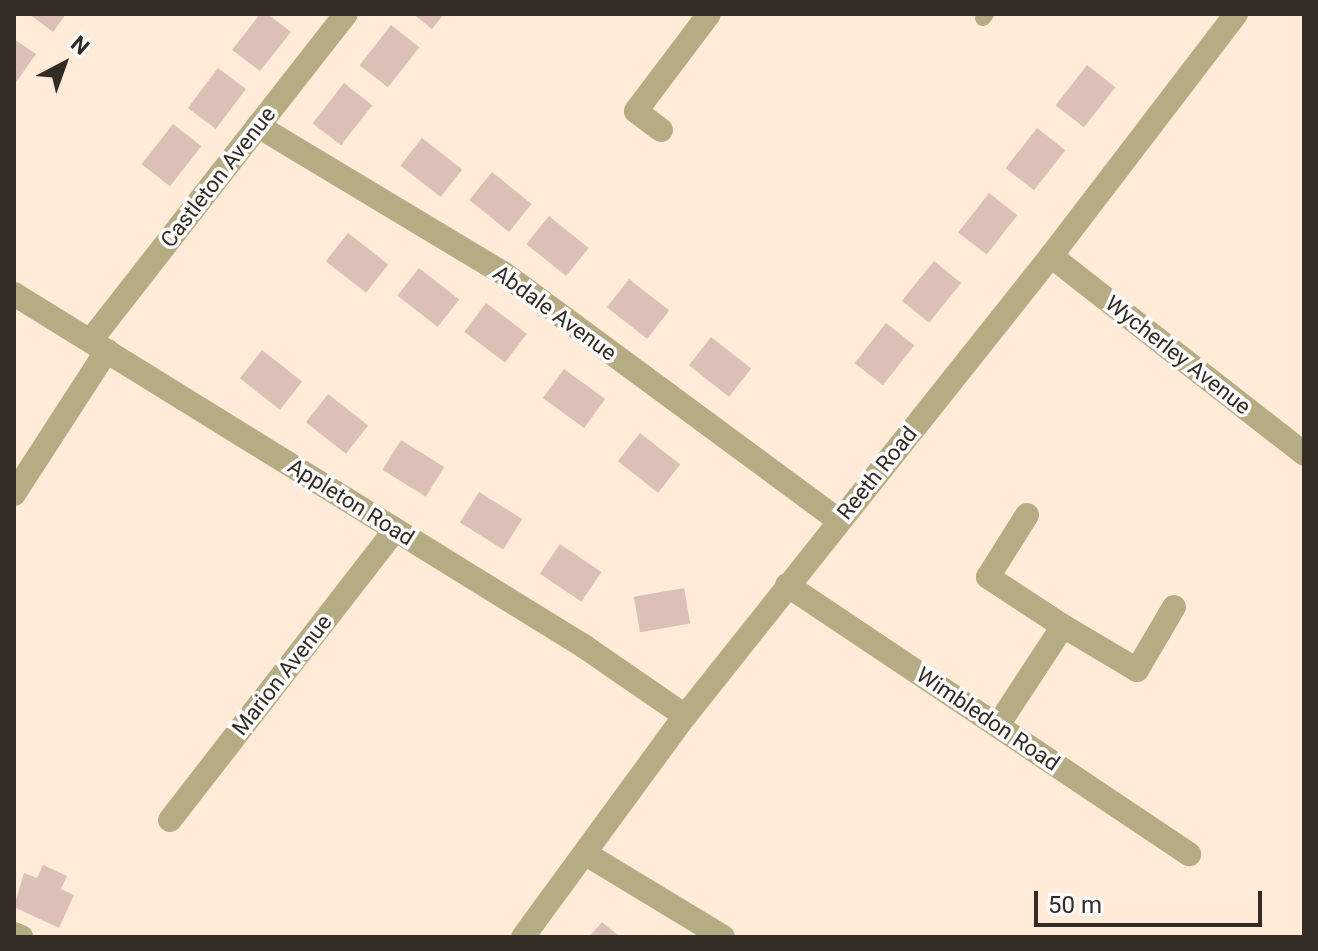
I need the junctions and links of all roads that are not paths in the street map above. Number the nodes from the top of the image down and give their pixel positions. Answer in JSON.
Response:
{"nodes":[{"id":1,"x":346,"y":14,"type":"edge"},
{"id":2,"x":709,"y":14,"type":"edge"},
{"id":3,"x":1236,"y":14,"type":"edge"},
{"id":4,"x":258,"y":126,"type":"junction"},
{"id":5,"x":661,"y":130,"type":"dead end"},
{"id":6,"x":1051,"y":256,"type":"junction"},
{"id":7,"x":14,"y":294,"type":"edge"},
{"id":8,"x":99,"y":345,"type":"junction"},
{"id":9,"x":1304,"y":454,"type":"edge"},
{"id":10,"x":14,"y":494,"type":"edge"},
{"id":11,"x":1027,"y":515,"type":"dead end"},
{"id":12,"x":839,"y":521,"type":"junction"},
{"id":13,"x":395,"y":530,"type":"junction"},
{"id":14,"x":787,"y":585,"type":"junction"},
{"id":15,"x":1174,"y":607,"type":"dead end"},
{"id":16,"x":1063,"y":626,"type":"junction"},
{"id":17,"x":685,"y":716,"type":"junction"},
{"id":18,"x":998,"y":725,"type":"junction"},
{"id":19,"x":170,"y":820,"type":"dead end"},
{"id":20,"x":586,"y":854,"type":"junction"},
{"id":21,"x":1189,"y":854,"type":"dead end"},
{"id":22,"x":14,"y":934,"type":"edge"},
{"id":23,"x":21,"y":937,"type":"edge"},
{"id":24,"x":523,"y":937,"type":"edge"},
{"id":25,"x":723,"y":937,"type":"edge"}],
"edges":[{"from":1,"to":4,"type":"street","name":"Castleton Avenue"},
{"from":2,"to":5,"type":"street"},
{"from":3,"to":6,"type":"street","name":"Reeth Road"},
{"from":4,"to":8,"type":"street","name":"Castleton Avenue"},
{"from":4,"to":12,"type":"street","name":"Abdale Avenue"},
{"from":6,"to":9,"type":"street","name":"Wycherley Avenue"},
{"from":6,"to":12,"type":"street","name":"Reeth Road"},
{"from":7,"to":8,"type":"street","name":"Appleton Road"},
{"from":8,"to":10,"type":"street","name":"Castleton Avenue"},
{"from":8,"to":13,"type":"street","name":"Appleton Road"},
{"from":11,"to":16,"type":"street"},
{"from":12,"to":14,"type":"street","name":"Reeth Road"},
{"from":13,"to":17,"type":"street","name":"Appleton Road"},
{"from":13,"to":19,"type":"street","name":"Marion Avenue"},
{"from":14,"to":17,"type":"street","name":"Reeth Road"},
{"from":14,"to":18,"type":"street","name":"Wimbledon Road"},
{"from":15,"to":16,"type":"street"},
{"from":16,"to":18,"type":"street"},
{"from":17,"to":20,"type":"street","name":"Reeth Road"},
{"from":18,"to":21,"type":"street","name":"Wimbledon Road"},
{"from":20,"to":24,"type":"street","name":"Reeth Road"},
{"from":20,"to":25,"type":"street"},
{"from":22,"to":23,"type":"street"}]}
